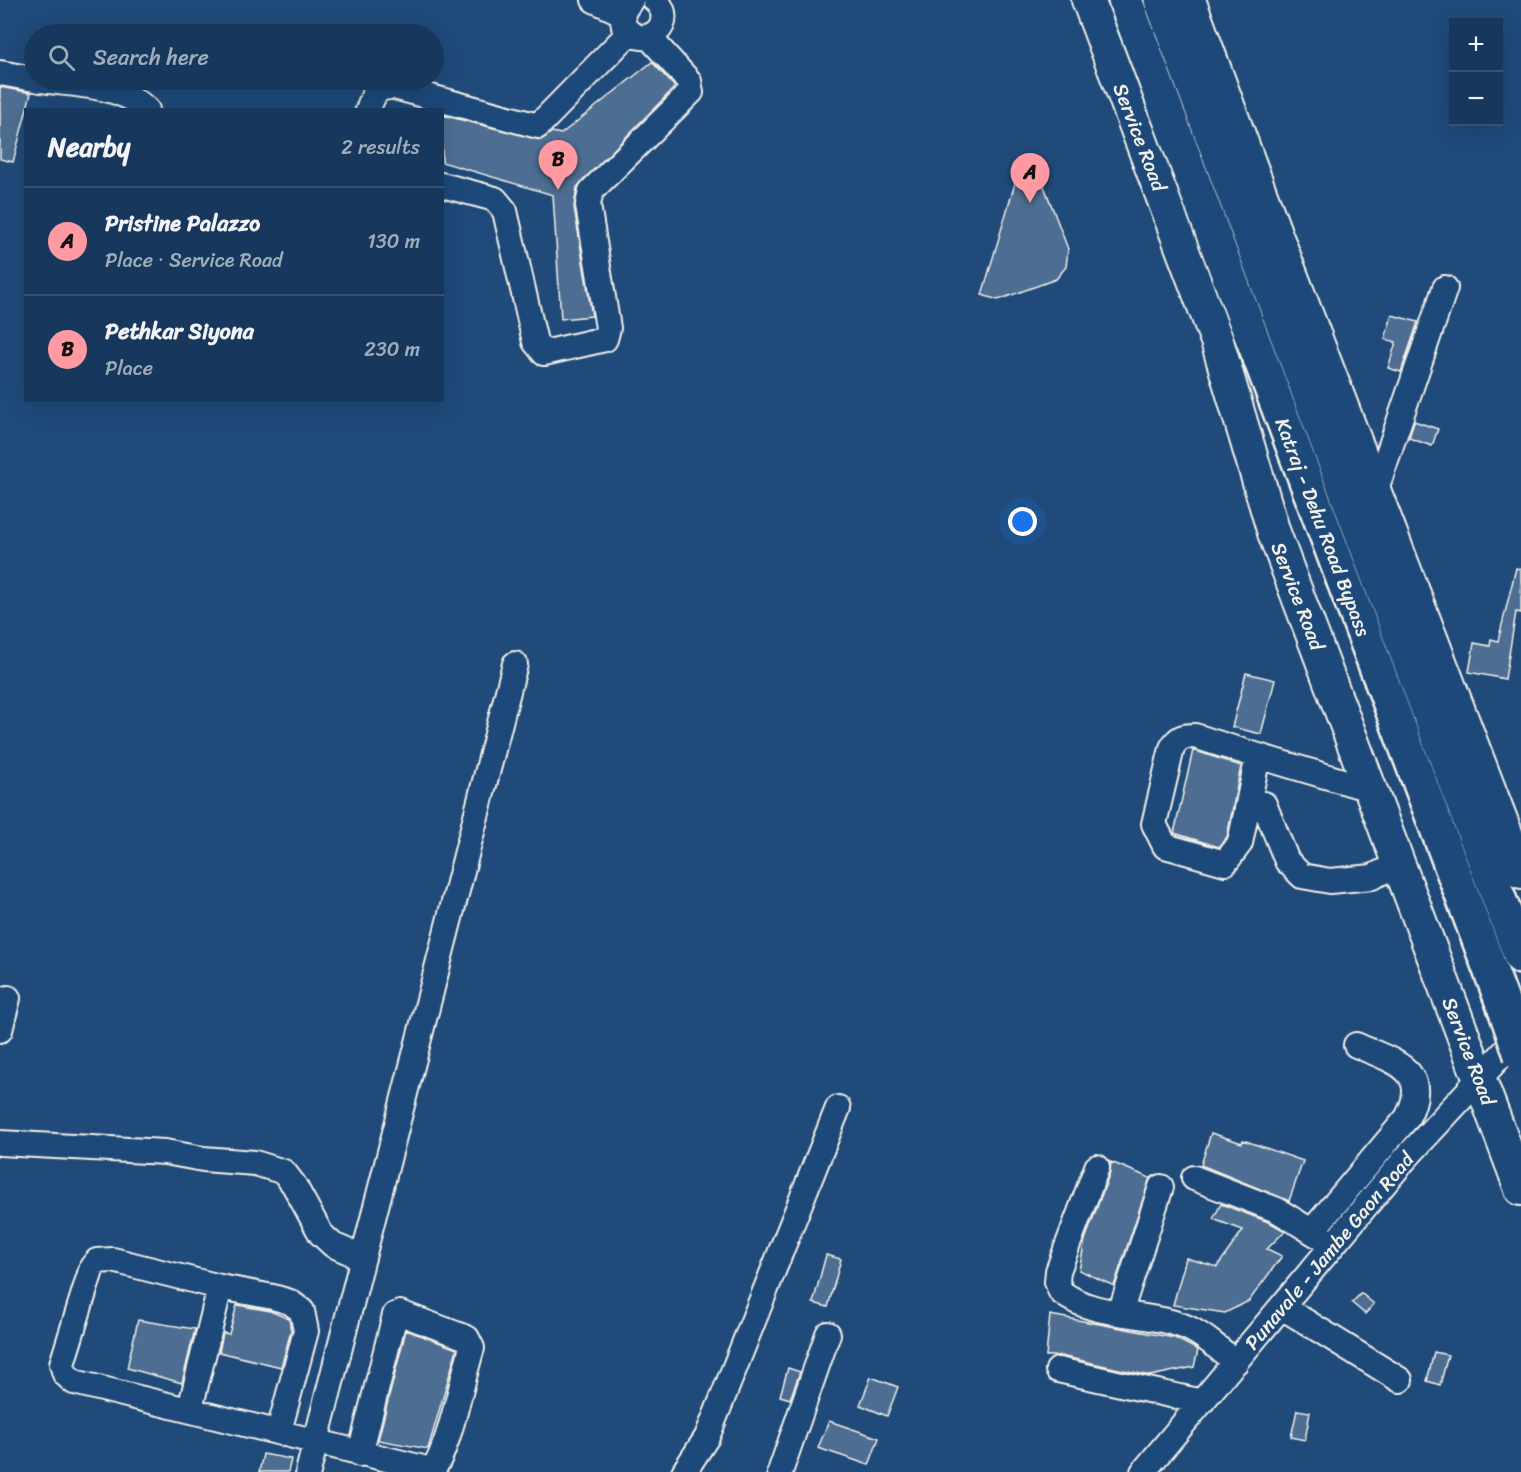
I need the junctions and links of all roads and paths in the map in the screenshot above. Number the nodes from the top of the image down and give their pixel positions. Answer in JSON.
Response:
{"nodes":[{"id":1,"x":594,"y":0,"type":"edge"},
{"id":2,"x":1088,"y":0,"type":"edge"},
{"id":3,"x":1125,"y":0,"type":"edge"},
{"id":4,"x":1161,"y":0,"type":"edge"},
{"id":5,"x":1189,"y":0,"type":"edge"},
{"id":6,"x":667,"y":5,"type":"edge"},
{"id":7,"x":633,"y":21,"type":"edge"},
{"id":8,"x":0,"y":73,"type":"edge"},
{"id":9,"x":24,"y":77,"type":"edge"},
{"id":10,"x":102,"y":90,"type":"edge"},
{"id":11,"x":378,"y":90,"type":"edge"},
{"id":12,"x":405,"y":90,"type":"edge"},
{"id":13,"x":145,"y":108,"type":"edge"},
{"id":14,"x":369,"y":108,"type":"edge"},
{"id":15,"x":444,"y":186,"type":"edge"},
{"id":16,"x":1445,"y":288,"type":"dead end"},
{"id":17,"x":1375,"y":492,"type":"junction"},
{"id":18,"x":514,"y":664,"type":"dead end"},
{"id":19,"x":1258,"y":756,"type":"junction"},
{"id":20,"x":1370,"y":789,"type":"junction"},
{"id":21,"x":1264,"y":804,"type":"dead end"},
{"id":22,"x":1398,"y":864,"type":"junction"},
{"id":23,"x":1521,"y":872,"type":"edge"},
{"id":24,"x":1521,"y":957,"type":"edge"},
{"id":25,"x":8,"y":999,"type":"dead end"},
{"id":26,"x":1513,"y":1021,"type":"edge"},
{"id":27,"x":0,"y":1030,"type":"edge"},
{"id":28,"x":1356,"y":1045,"type":"dead end"},
{"id":29,"x":1521,"y":1055,"type":"edge"},
{"id":30,"x":1479,"y":1080,"type":"junction"},
{"id":31,"x":838,"y":1108,"type":"dead end"},
{"id":32,"x":0,"y":1143,"type":"edge"},
{"id":33,"x":1097,"y":1167,"type":"dead end"},
{"id":34,"x":1194,"y":1178,"type":"dead end"},
{"id":35,"x":1161,"y":1187,"type":"dead end"},
{"id":36,"x":1521,"y":1189,"type":"edge"},
{"id":37,"x":1312,"y":1231,"type":"junction"},
{"id":38,"x":1333,"y":1245,"type":"junction"},
{"id":39,"x":363,"y":1258,"type":"junction"},
{"id":40,"x":220,"y":1287,"type":"junction"},
{"id":41,"x":1282,"y":1307,"type":"junction"},
{"id":42,"x":1120,"y":1313,"type":"junction"},
{"id":43,"x":828,"y":1334,"type":"dead end"},
{"id":44,"x":1236,"y":1362,"type":"junction"},
{"id":45,"x":1058,"y":1370,"type":"dead end"},
{"id":46,"x":1400,"y":1380,"type":"dead end"},
{"id":47,"x":1202,"y":1402,"type":"junction"},
{"id":48,"x":190,"y":1409,"type":"junction"},
{"id":49,"x":279,"y":1431,"type":"junction"},
{"id":50,"x":316,"y":1441,"type":"junction"},
{"id":51,"x":360,"y":1454,"type":"junction"},
{"id":52,"x":308,"y":1472,"type":"edge"},
{"id":53,"x":684,"y":1472,"type":"edge"},
{"id":54,"x":780,"y":1472,"type":"edge"},
{"id":55,"x":1143,"y":1472,"type":"edge"}],
"edges":[{"from":1,"to":7,"type":"street"},
{"from":2,"to":20,"type":"main road","name":"Service Road"},
{"from":3,"to":26,"type":"highway","name":"Katraj - Dehu Road Bypass"},
{"from":4,"to":24,"type":"highway","name":"Katraj - Dehu Road Bypass"},
{"from":5,"to":17,"type":"main road"},
{"from":6,"to":7,"type":"street"},
{"from":7,"to":12,"type":"street"},
{"from":7,"to":15,"type":"street"},
{"from":8,"to":9,"type":"street"},
{"from":10,"to":13,"type":"street"},
{"from":11,"to":14,"type":"street"},
{"from":16,"to":17,"type":"street"},
{"from":17,"to":23,"type":"main road"},
{"from":18,"to":39,"type":"street"},
{"from":19,"to":19,"type":"street"},
{"from":19,"to":20,"type":"street"},
{"from":20,"to":22,"type":"main road","name":"Service Road"},
{"from":21,"to":22,"type":"street"},
{"from":22,"to":30,"type":"main road","name":"Service Road"},
{"from":25,"to":27,"type":"street"},
{"from":26,"to":29,"type":"highway","name":"Katraj - Dehu Road Bypass","bridge":true},
{"from":26,"to":30,"type":"street","name":"Punavale - Jambe Gaon Road"},
{"from":28,"to":37,"type":"street"},
{"from":30,"to":36,"type":"main road","name":"Service Road"},
{"from":30,"to":38,"type":"street","name":"Punavale - Jambe Gaon Road"},
{"from":31,"to":53,"type":"street"},
{"from":32,"to":39,"type":"street"},
{"from":33,"to":42,"type":"street"},
{"from":34,"to":37,"type":"street"},
{"from":35,"to":42,"type":"street"},
{"from":37,"to":38,"type":"street"},
{"from":38,"to":41,"type":"street","name":"Punavale - Jambe Gaon Road"},
{"from":39,"to":50,"type":"street"},
{"from":40,"to":48,"type":"street"},
{"from":40,"to":48,"type":"street"},
{"from":40,"to":49,"type":"street"},
{"from":41,"to":44,"type":"street","name":"Punavale - Jambe Gaon Road"},
{"from":41,"to":46,"type":"street"},
{"from":42,"to":44,"type":"street"},
{"from":43,"to":54,"type":"street"},
{"from":44,"to":47,"type":"street","name":"Punavale - Jambe Gaon Road"},
{"from":45,"to":47,"type":"street"},
{"from":47,"to":55,"type":"street","name":"Punavale - Jambe Gaon Road"},
{"from":48,"to":49,"type":"street"},
{"from":49,"to":50,"type":"street"},
{"from":50,"to":51,"type":"street"},
{"from":50,"to":52,"type":"street"},
{"from":51,"to":51,"type":"street"}]}
